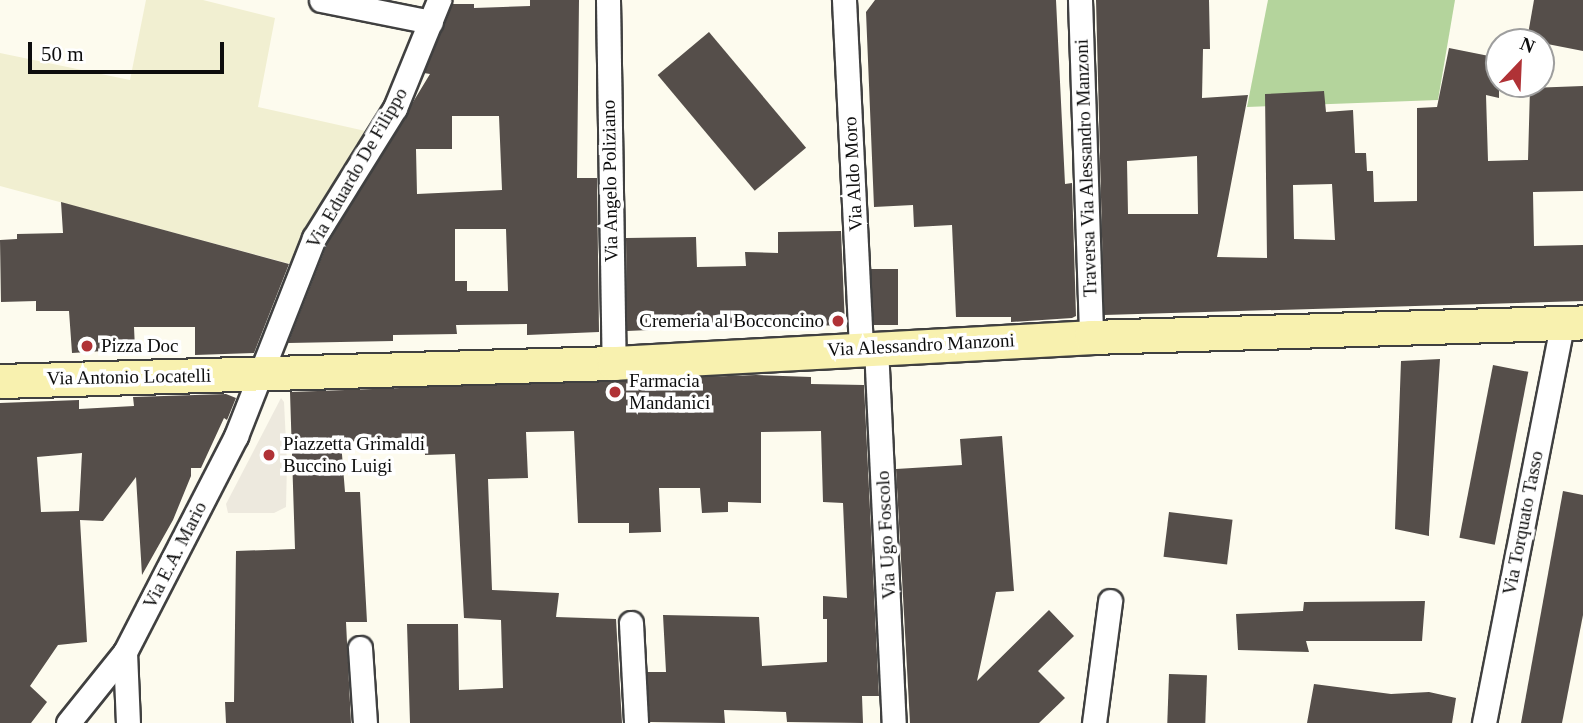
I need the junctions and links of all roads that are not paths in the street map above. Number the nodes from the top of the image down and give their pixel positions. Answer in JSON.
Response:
{"nodes":[{"id":1,"x":321,"y":0,"type":"edge"},
{"id":2,"x":608,"y":0,"type":"edge"},
{"id":3,"x":844,"y":0,"type":"edge"},
{"id":4,"x":1080,"y":0,"type":"edge"},
{"id":5,"x":435,"y":11,"type":"edge"},
{"id":6,"x":1573,"y":323,"type":"edge"},
{"id":7,"x":1091,"y":337,"type":"junction"},
{"id":8,"x":869,"y":347,"type":"junction"},
{"id":9,"x":614,"y":363,"type":"junction"},
{"id":10,"x":258,"y":374,"type":"junction"},
{"id":11,"x":0,"y":381,"type":"edge"},
{"id":12,"x":1110,"y":601,"type":"dead end"},
{"id":13,"x":631,"y":623,"type":"dead end"},
{"id":14,"x":360,"y":648,"type":"dead end"},
{"id":15,"x":125,"y":652,"type":"junction"},
{"id":16,"x":68,"y":723,"type":"edge"},
{"id":17,"x":128,"y":723,"type":"edge"},
{"id":18,"x":365,"y":723,"type":"edge"},
{"id":19,"x":636,"y":723,"type":"edge"},
{"id":20,"x":894,"y":723,"type":"edge"},
{"id":21,"x":1094,"y":723,"type":"edge"},
{"id":22,"x":1484,"y":723,"type":"edge"}],
"edges":[{"from":1,"to":5,"type":"street"},
{"from":2,"to":9,"type":"street","name":"Via Angelo Poliziano"},
{"from":3,"to":8,"type":"street","name":"Via Aldo Moro"},
{"from":4,"to":7,"type":"street","name":"Traversa Via Alessandro Manzoni"},
{"from":5,"to":10,"type":"street","name":"Via Eduardo De Filippo"},
{"from":6,"to":7,"type":"street","name":"Via Alessandro Manzoni"},
{"from":6,"to":22,"type":"street","name":"Via Torquato Tasso"},
{"from":7,"to":8,"type":"street","name":"Via Alessandro Manzoni"},
{"from":8,"to":9,"type":"street","name":"Via Alessandro Manzoni"},
{"from":8,"to":20,"type":"street","name":"Via Ugo Foscolo"},
{"from":9,"to":10,"type":"street","name":"Via Alessandro Manzoni"},
{"from":10,"to":11,"type":"street","name":"Via Antonio Locatelli"},
{"from":10,"to":15,"type":"street","name":"Via E.A. Mario"},
{"from":12,"to":21,"type":"street"},
{"from":13,"to":19,"type":"street"},
{"from":14,"to":18,"type":"street"},
{"from":15,"to":16,"type":"street","name":"Via E.A. Mario"},
{"from":15,"to":17,"type":"street"}]}
